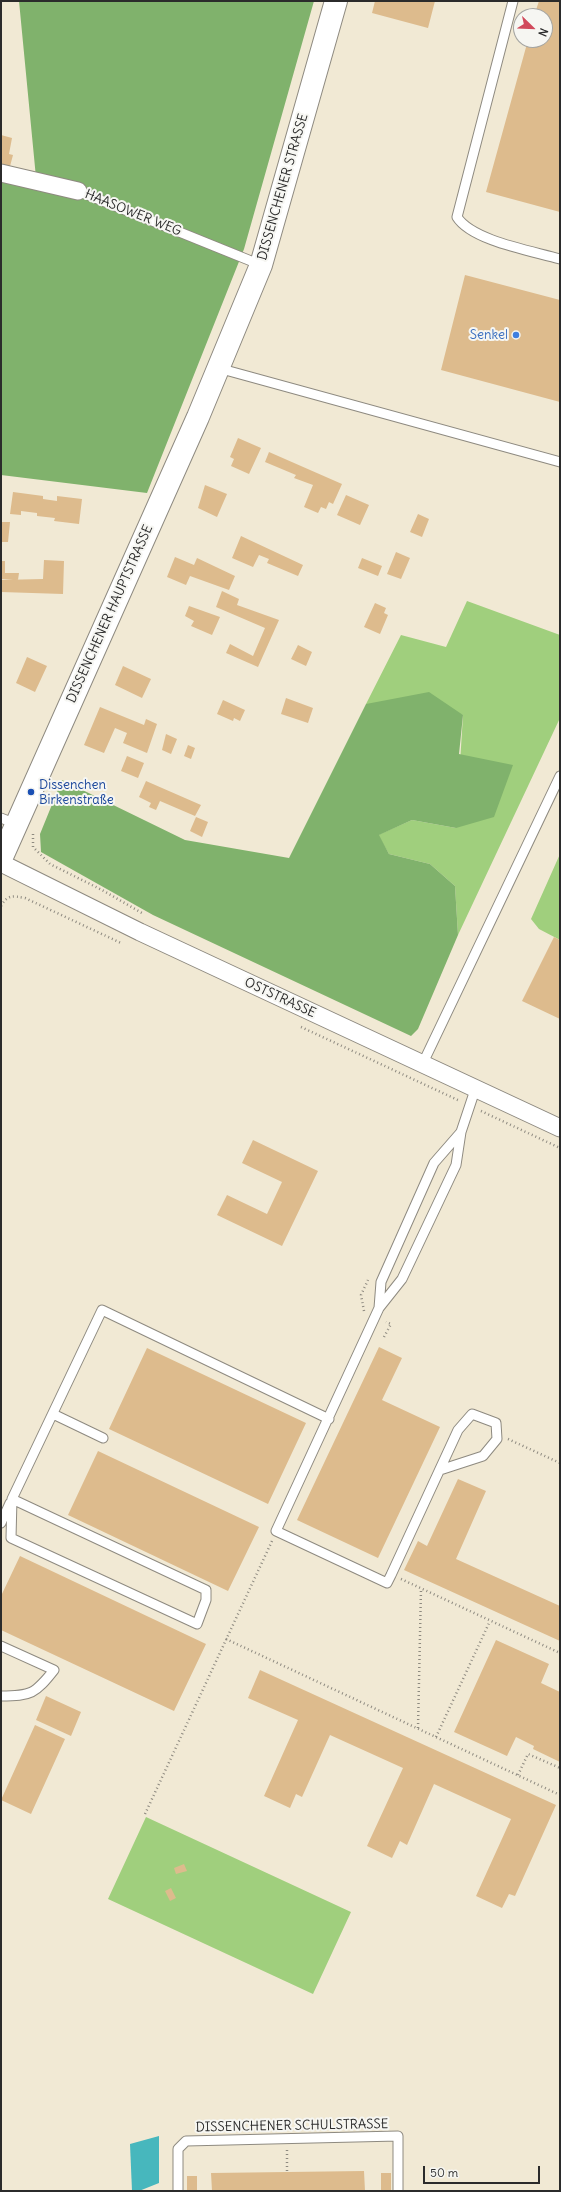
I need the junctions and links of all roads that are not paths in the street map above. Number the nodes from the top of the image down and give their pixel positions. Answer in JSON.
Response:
{"nodes":[{"id":1,"x":336,"y":1,"type":"edge"},
{"id":2,"x":513,"y":1,"type":"edge"},
{"id":3,"x":1,"y":173,"type":"edge"},
{"id":4,"x":78,"y":191,"type":"joint"},
{"id":5,"x":560,"y":259,"type":"edge"},
{"id":6,"x":260,"y":265,"type":"junction"},
{"id":7,"x":218,"y":368,"type":"junction"},
{"id":8,"x":560,"y":462,"type":"edge"},
{"id":9,"x":560,"y":776,"type":"edge"},
{"id":10,"x":9,"y":821,"type":"edge"},
{"id":11,"x":1,"y":858,"type":"edge"},
{"id":12,"x":1,"y":863,"type":"edge"},
{"id":13,"x":422,"y":1065,"type":"junction"},
{"id":14,"x":475,"y":1090,"type":"junction"},
{"id":15,"x":560,"y":1128,"type":"edge"},
{"id":16,"x":461,"y":1132,"type":"junction"},
{"id":17,"x":378,"y":1308,"type":"junction"},
{"id":18,"x":54,"y":1414,"type":"junction"},
{"id":19,"x":329,"y":1419,"type":"junction"},
{"id":20,"x":103,"y":1438,"type":"dead end"},
{"id":21,"x":440,"y":1470,"type":"junction"},
{"id":22,"x":12,"y":1499,"type":"junction"},
{"id":23,"x":1,"y":1523,"type":"edge"},
{"id":24,"x":1,"y":1646,"type":"edge"},
{"id":25,"x":1,"y":1696,"type":"edge"},
{"id":26,"x":178,"y":2191,"type":"edge"},
{"id":27,"x":398,"y":2191,"type":"edge"}],
"edges":[{"from":1,"to":6,"type":"main road","name":"DISSENCHENER STRASSE"},
{"from":2,"to":5,"type":"lane"},
{"from":3,"to":4,"type":"street","name":"HAASOWER WEG"},
{"from":4,"to":6,"type":"lane","name":"HAASOWER WEG"},
{"from":6,"to":7,"type":"main road","name":"DISSENCHENER STRASSE"},
{"from":7,"to":8,"type":"lane"},
{"from":7,"to":10,"type":"main road","name":"DISSENCHENER HAUPTSTRASSE"},
{"from":9,"to":13,"type":"lane"},
{"from":10,"to":11,"type":"main road","name":"DISSENCHENER HAUPTSTRASSE"},
{"from":12,"to":13,"type":"street","name":"OSTSTRASSE"},
{"from":13,"to":14,"type":"street","name":"OSTSTRASSE"},
{"from":14,"to":15,"type":"street","name":"OSTSTRASSE"},
{"from":14,"to":16,"type":"lane"},
{"from":16,"to":17,"type":"lane"},
{"from":16,"to":17,"type":"lane"},
{"from":17,"to":19,"type":"lane"},
{"from":18,"to":19,"type":"lane"},
{"from":18,"to":20,"type":"lane"},
{"from":18,"to":22,"type":"lane"},
{"from":19,"to":21,"type":"lane"},
{"from":21,"to":21,"type":"lane"},
{"from":22,"to":22,"type":"lane"},
{"from":22,"to":23,"type":"lane"},
{"from":24,"to":25,"type":"lane"},
{"from":26,"to":27,"type":"lane","name":"DISSENCHENER SCHULSTRASSE"}]}
